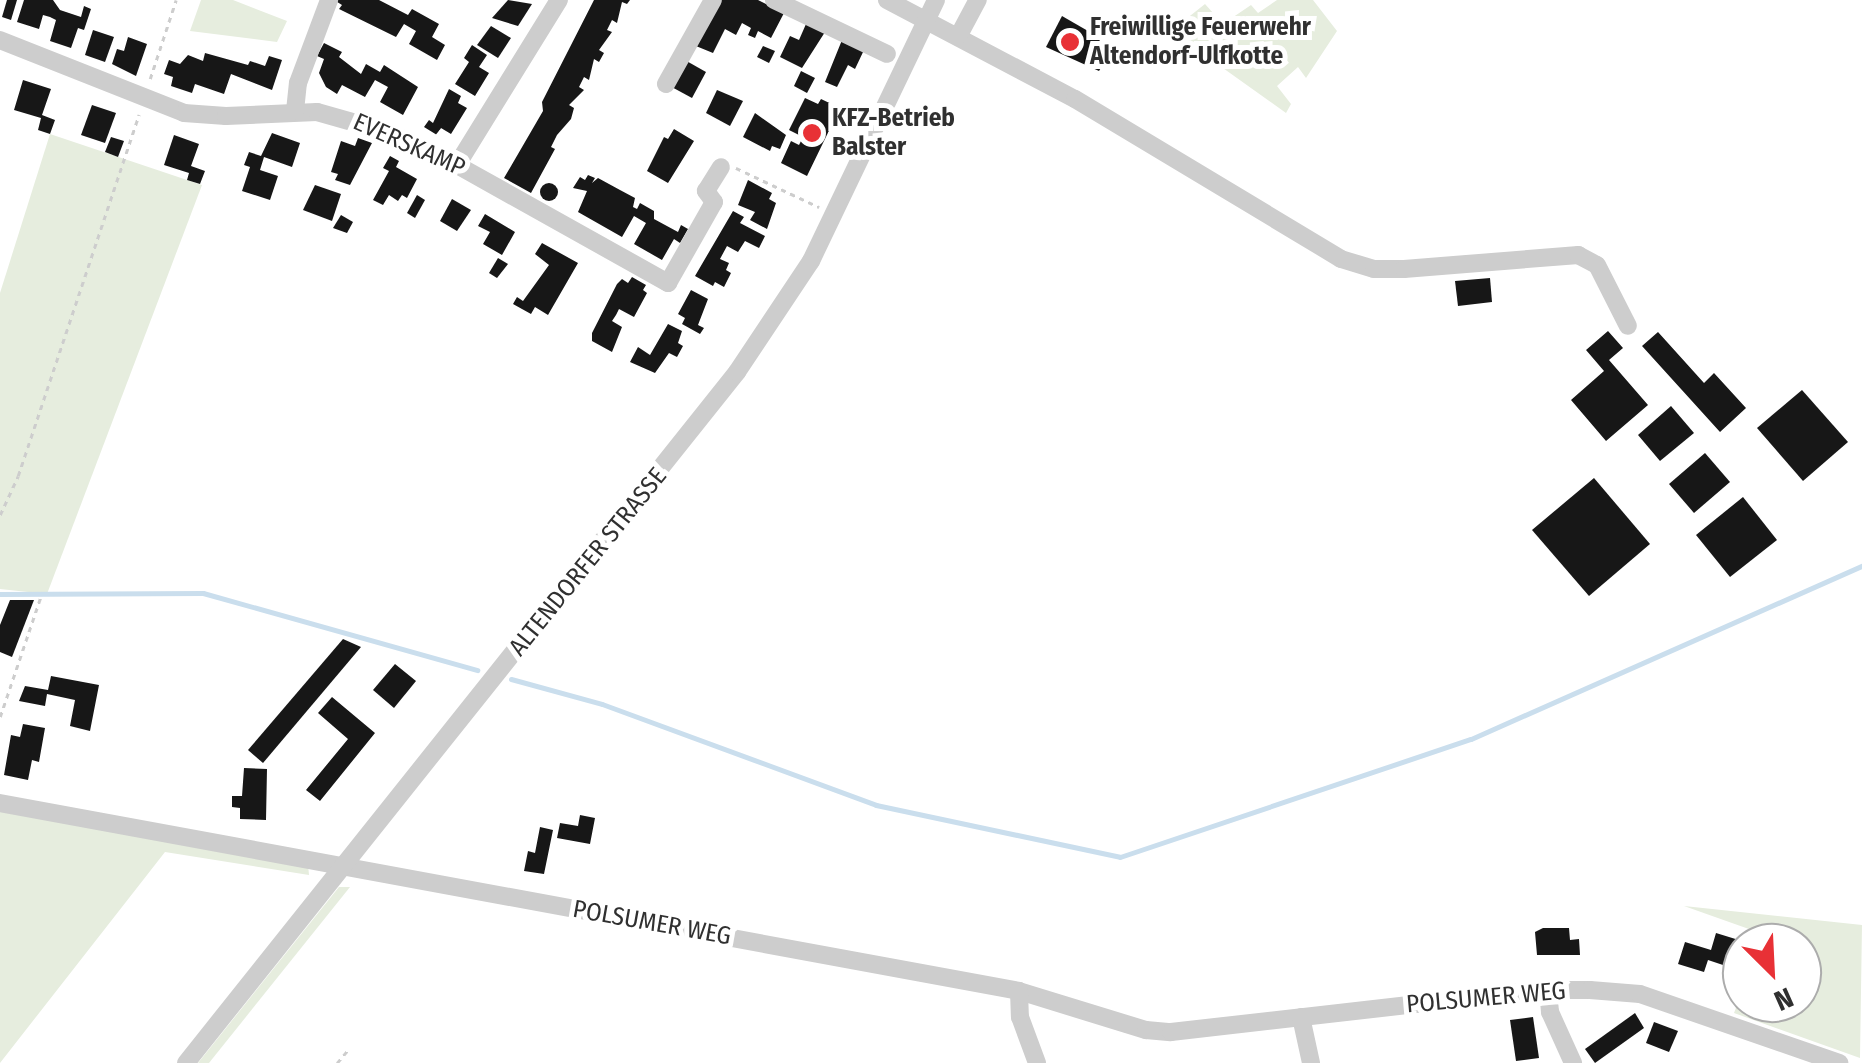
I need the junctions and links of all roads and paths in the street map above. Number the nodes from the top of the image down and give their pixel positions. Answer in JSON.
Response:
{"nodes":[{"id":1,"x":329,"y":0,"type":"edge"},
{"id":2,"x":559,"y":0,"type":"edge"},
{"id":3,"x":713,"y":0,"type":"edge"},
{"id":4,"x":774,"y":0,"type":"edge"},
{"id":5,"x":887,"y":0,"type":"edge"},
{"id":6,"x":936,"y":0,"type":"edge"},
{"id":7,"x":978,"y":0,"type":"edge"},
{"id":8,"x":174,"y":1,"type":"edge"},
{"id":9,"x":794,"y":4,"type":"edge"},
{"id":10,"x":928,"y":21,"type":"junction"},
{"id":11,"x":959,"y":35,"type":"junction"},
{"id":12,"x":0,"y":40,"type":"edge"},
{"id":13,"x":887,"y":54,"type":"dead end"},
{"id":14,"x":666,"y":84,"type":"dead end"},
{"id":15,"x":144,"y":100,"type":"junction"},
{"id":16,"x":295,"y":111,"type":"junction"},
{"id":17,"x":458,"y":165,"type":"junction"},
{"id":18,"x":721,"y":167,"type":"joint"},
{"id":19,"x":834,"y":214,"type":"junction"},
{"id":20,"x":1628,"y":326,"type":"dead end"},
{"id":21,"x":0,"y":515,"type":"edge"},
{"id":22,"x":41,"y":596,"type":"dead end"},
{"id":23,"x":0,"y":716,"type":"edge"},
{"id":24,"x":0,"y":804,"type":"edge"},
{"id":25,"x":344,"y":865,"type":"junction"},
{"id":26,"x":1548,"y":989,"type":"junction"},
{"id":27,"x":1019,"y":990,"type":"junction"},
{"id":28,"x":1301,"y":1017,"type":"junction"},
{"id":29,"x":346,"y":1051,"type":"dead end"},
{"id":30,"x":186,"y":1063,"type":"edge"},
{"id":31,"x":337,"y":1063,"type":"edge"},
{"id":32,"x":1038,"y":1063,"type":"edge"},
{"id":33,"x":1311,"y":1063,"type":"edge"},
{"id":34,"x":1573,"y":1063,"type":"edge"},
{"id":35,"x":1839,"y":1063,"type":"edge"}],
"edges":[{"from":1,"to":16,"type":"street"},
{"from":2,"to":17,"type":"street"},
{"from":3,"to":14,"type":"street"},
{"from":4,"to":9,"type":"street"},
{"from":5,"to":10,"type":"street"},
{"from":6,"to":10,"type":"street","name":"ALTENDORFER STRASSE"},
{"from":7,"to":11,"type":"street"},
{"from":8,"to":15,"type":"path"},
{"from":9,"to":13,"type":"street"},
{"from":10,"to":11,"type":"street"},
{"from":10,"to":19,"type":"street","name":"ALTENDORFER STRASSE"},
{"from":11,"to":20,"type":"street"},
{"from":12,"to":15,"type":"street","name":"EVERSKAMP"},
{"from":15,"to":16,"type":"street","name":"EVERSKAMP"},
{"from":15,"to":21,"type":"path"},
{"from":16,"to":17,"type":"street","name":"EVERSKAMP"},
{"from":17,"to":18,"type":"street","name":"EVERSKAMP"},
{"from":18,"to":19,"type":"path"},
{"from":19,"to":25,"type":"street","name":"ALTENDORFER STRASSE"},
{"from":22,"to":23,"type":"path"},
{"from":24,"to":25,"type":"street","name":"POLSUMER WEG"},
{"from":25,"to":27,"type":"street","name":"POLSUMER WEG"},
{"from":25,"to":30,"type":"street","name":"ALTENDORFER STRASSE"},
{"from":26,"to":28,"type":"street","name":"POLSUMER WEG"},
{"from":26,"to":34,"type":"street"},
{"from":26,"to":35,"type":"street","name":"POLSUMER WEG"},
{"from":27,"to":28,"type":"street","name":"POLSUMER WEG"},
{"from":27,"to":32,"type":"street"},
{"from":28,"to":33,"type":"street"},
{"from":29,"to":31,"type":"path"}]}
